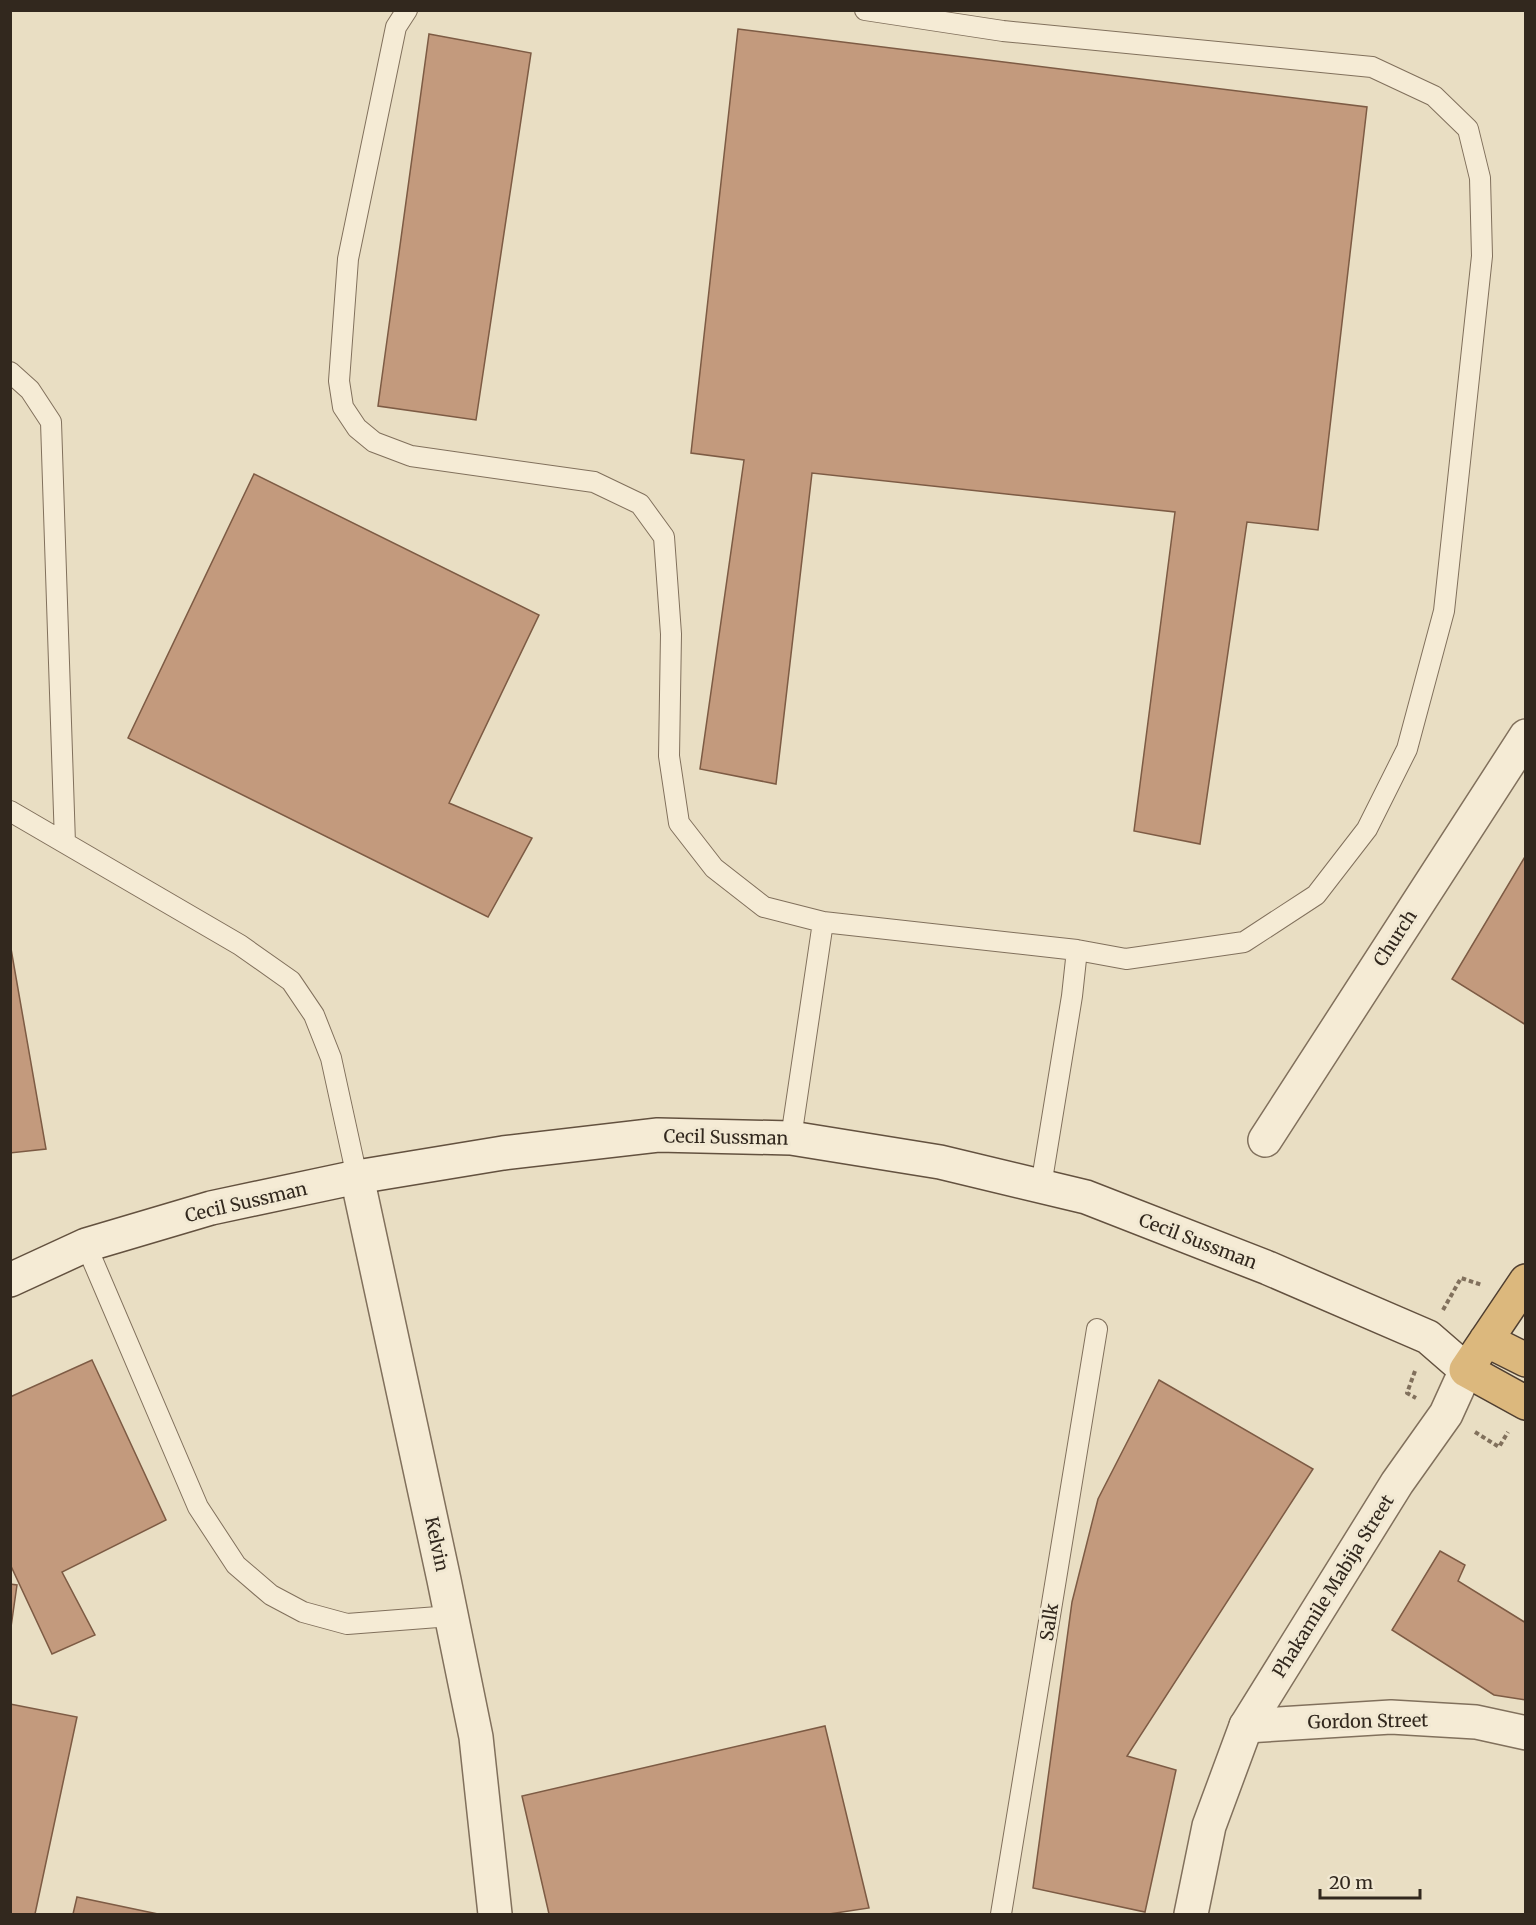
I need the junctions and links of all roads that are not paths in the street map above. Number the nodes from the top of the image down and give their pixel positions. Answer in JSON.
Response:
{"nodes":[{"id":1,"x":406,"y":10,"type":"edge"},
{"id":2,"x":866,"y":10,"type":"edge"},
{"id":3,"x":10,"y":372,"type":"edge"},
{"id":4,"x":1526,"y":736,"type":"edge"},
{"id":5,"x":10,"y":811,"type":"edge"},
{"id":6,"x":65,"y":843,"type":"junction"},
{"id":7,"x":823,"y":922,"type":"junction"},
{"id":8,"x":1077,"y":950,"type":"junction"},
{"id":9,"x":790,"y":1138,"type":"junction"},
{"id":10,"x":1265,"y":1140,"type":"dead end"},
{"id":11,"x":357,"y":1178,"type":"junction"},
{"id":12,"x":1041,"y":1186,"type":"junction"},
{"id":13,"x":86,"y":1245,"type":"junction"},
{"id":14,"x":10,"y":1280,"type":"edge"},
{"id":15,"x":1521,"y":1289,"type":"edge"},
{"id":16,"x":1097,"y":1329,"type":"dead end"},
{"id":17,"x":1428,"y":1337,"type":"junction"},
{"id":18,"x":1486,"y":1340,"type":"junction"},
{"id":19,"x":1526,"y":1360,"type":"edge"},
{"id":20,"x":1466,"y":1370,"type":"junction"},
{"id":21,"x":1526,"y":1403,"type":"edge"},
{"id":22,"x":451,"y":1616,"type":"junction"},
{"id":23,"x":1246,"y":1726,"type":"junction"},
{"id":24,"x":1526,"y":1733,"type":"edge"},
{"id":25,"x":495,"y":1914,"type":"edge"},
{"id":26,"x":1001,"y":1914,"type":"edge"},
{"id":27,"x":1191,"y":1914,"type":"edge"}],
"edges":[{"from":1,"to":7,"type":"lane"},
{"from":2,"to":8,"type":"lane"},
{"from":3,"to":6,"type":"lane"},
{"from":4,"to":10,"type":"street","name":"Church"},
{"from":5,"to":6,"type":"lane"},
{"from":6,"to":11,"type":"lane"},
{"from":7,"to":8,"type":"lane"},
{"from":7,"to":9,"type":"lane"},
{"from":8,"to":12,"type":"lane"},
{"from":9,"to":11,"type":"street","name":"Cecil Sussman"},
{"from":9,"to":12,"type":"street","name":"Cecil Sussman"},
{"from":11,"to":13,"type":"street","name":"Cecil Sussman"},
{"from":11,"to":22,"type":"street","name":"Kelvin"},
{"from":12,"to":17,"type":"street","name":"Cecil Sussman"},
{"from":13,"to":14,"type":"street","name":"Cecil Sussman"},
{"from":13,"to":22,"type":"lane"},
{"from":15,"to":18,"type":"highway","name":"Phakamile Mabija Street"},
{"from":16,"to":26,"type":"lane","name":"Salk"},
{"from":17,"to":18,"type":"street","name":"Cecil Sussman"},
{"from":17,"to":20,"type":"street","name":"Cecil Sussman"},
{"from":18,"to":19,"type":"highway"},
{"from":18,"to":20,"type":"highway","name":"Phakamile Mabija Street"},
{"from":20,"to":21,"type":"highway"},
{"from":20,"to":23,"type":"street","name":"Phakamile Mabija Street"},
{"from":22,"to":25,"type":"street","name":"Kelvin"},
{"from":23,"to":24,"type":"street","name":"Gordon Street"},
{"from":23,"to":27,"type":"street","name":"Phakamile Mabija Street"}]}
